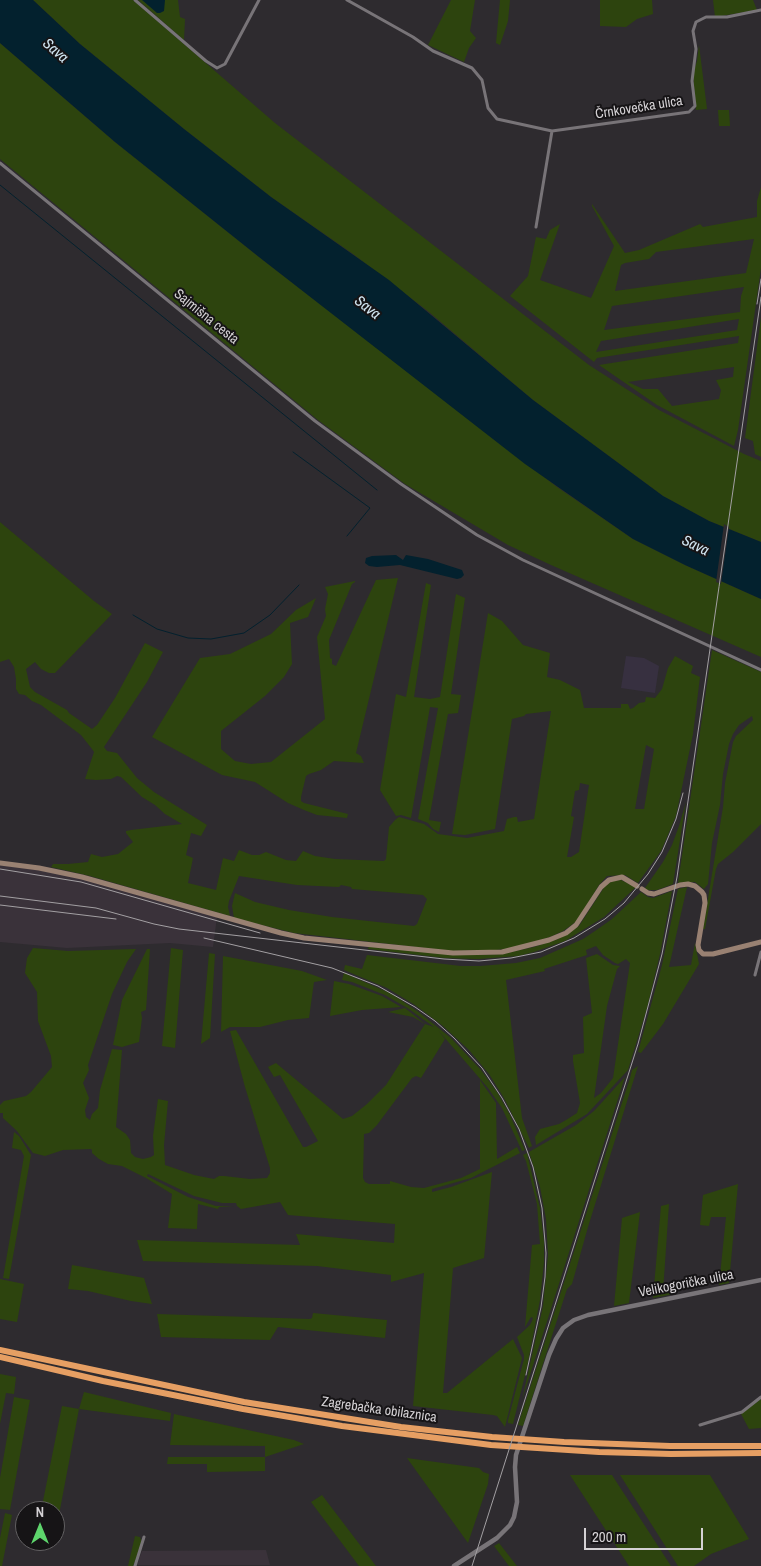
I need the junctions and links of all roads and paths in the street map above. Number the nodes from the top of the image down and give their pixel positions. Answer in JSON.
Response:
{"nodes":[{"id":1,"x":135,"y":0,"type":"edge"},
{"id":2,"x":259,"y":0,"type":"edge"},
{"id":3,"x":347,"y":0,"type":"edge"},
{"id":4,"x":761,"y":10,"type":"edge"},
{"id":5,"x":552,"y":131,"type":"junction"},
{"id":6,"x":0,"y":163,"type":"edge"},
{"id":7,"x":536,"y":227,"type":"dead end"},
{"id":8,"x":761,"y":670,"type":"edge"},
{"id":9,"x":0,"y":863,"type":"edge"},
{"id":10,"x":637,"y":886,"type":"dead end"},
{"id":11,"x":642,"y":889,"type":"dead end"},
{"id":12,"x":761,"y":942,"type":"edge"},
{"id":13,"x":761,"y":952,"type":"edge"},
{"id":14,"x":755,"y":975,"type":"dead end"},
{"id":15,"x":761,"y":1280,"type":"edge"},
{"id":16,"x":0,"y":1350,"type":"edge"},
{"id":17,"x":0,"y":1357,"type":"edge"},
{"id":18,"x":761,"y":1397,"type":"edge"},
{"id":19,"x":700,"y":1425,"type":"dead end"},
{"id":20,"x":761,"y":1446,"type":"edge"},
{"id":21,"x":761,"y":1453,"type":"edge"},
{"id":22,"x":144,"y":1537,"type":"dead end"},
{"id":23,"x":135,"y":1566,"type":"edge"},
{"id":24,"x":454,"y":1566,"type":"edge"}],
"edges":[{"from":1,"to":2,"type":"street"},
{"from":3,"to":5,"type":"street","name":"Črnkovečka ulica"},
{"from":4,"to":5,"type":"street","name":"Črnkovečka ulica"},
{"from":5,"to":7,"type":"street"},
{"from":6,"to":8,"type":"street","name":"Sajmišna cesta"},
{"from":9,"to":10,"type":"main road"},
{"from":11,"to":12,"type":"main road"},
{"from":13,"to":14,"type":"street"},
{"from":15,"to":24,"type":"street","name":"Velikogorička ulica"},
{"from":16,"to":20,"type":"highway","name":"Zagrebačka obilaznica"},
{"from":17,"to":21,"type":"highway","name":"Zagrebačka obilaznica"},
{"from":18,"to":19,"type":"street"},
{"from":22,"to":23,"type":"street"}]}
